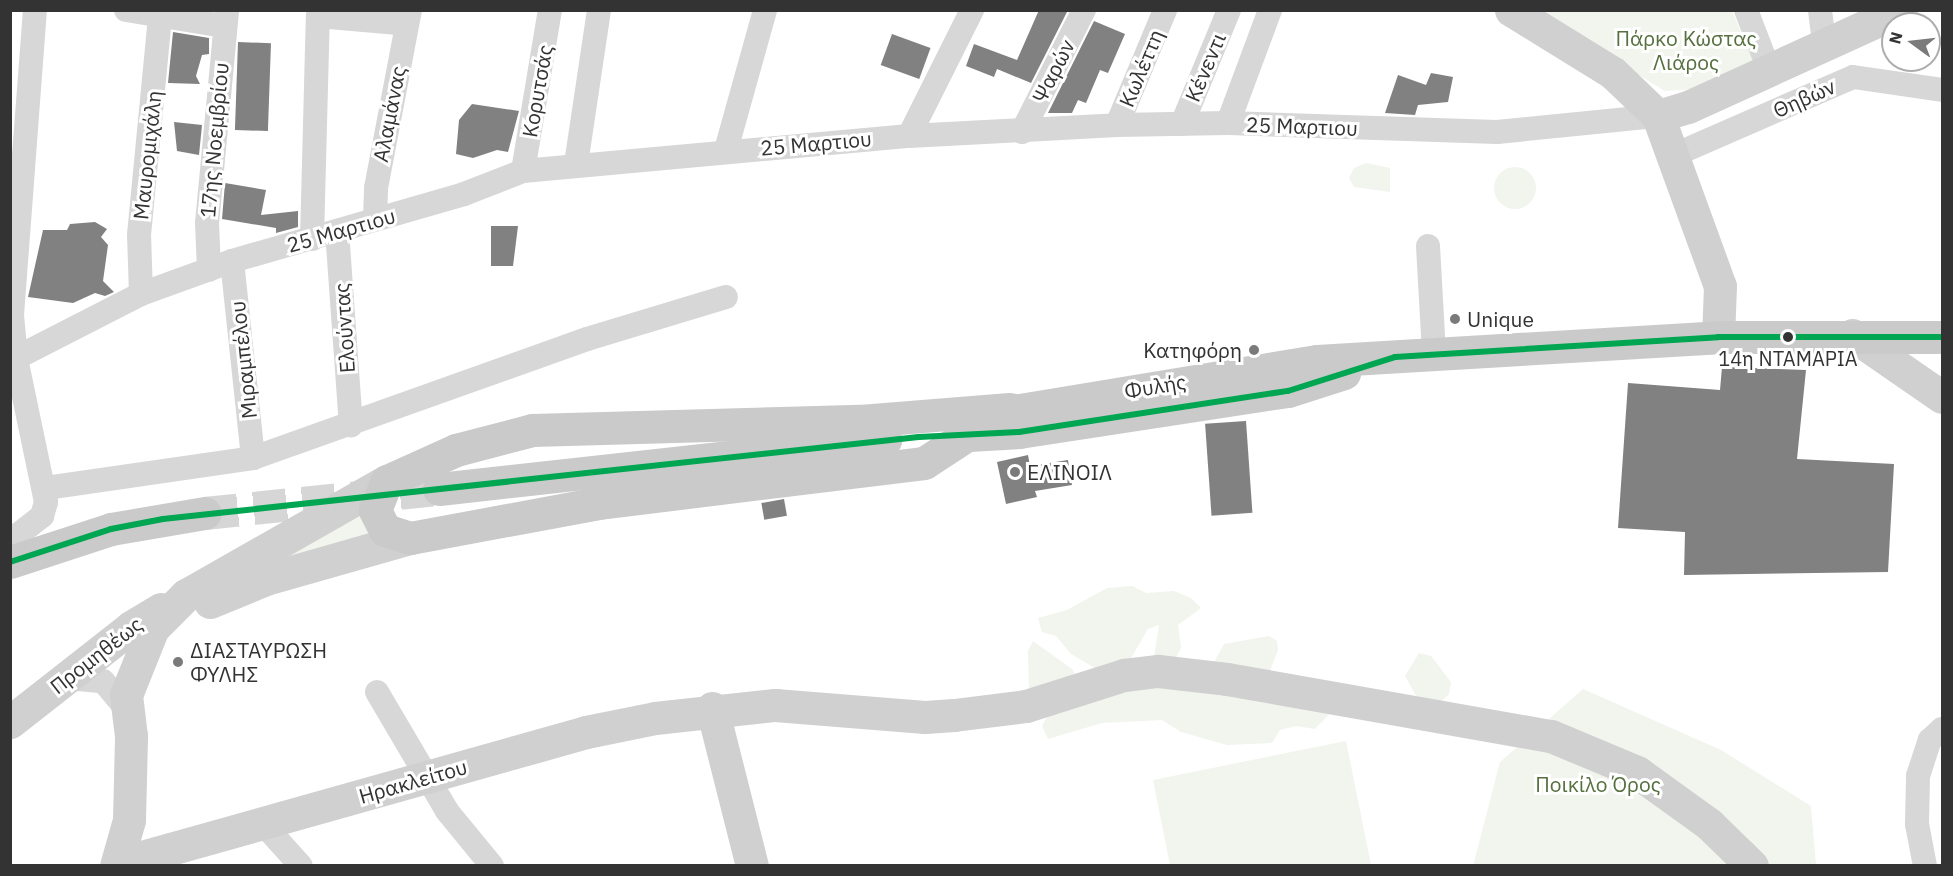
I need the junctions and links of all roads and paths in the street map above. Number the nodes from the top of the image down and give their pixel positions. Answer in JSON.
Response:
{"nodes":[{"id":1,"x":35,"y":10,"type":"edge"},
{"id":2,"x":126,"y":10,"type":"edge"},
{"id":3,"x":550,"y":10,"type":"edge"},
{"id":4,"x":599,"y":10,"type":"edge"},
{"id":5,"x":765,"y":10,"type":"edge"},
{"id":6,"x":972,"y":10,"type":"edge"},
{"id":7,"x":1084,"y":10,"type":"edge"},
{"id":8,"x":1166,"y":10,"type":"edge"},
{"id":9,"x":1229,"y":10,"type":"edge"},
{"id":10,"x":1270,"y":10,"type":"edge"},
{"id":11,"x":1510,"y":10,"type":"edge"},
{"id":12,"x":1746,"y":10,"type":"edge"},
{"id":13,"x":1820,"y":10,"type":"edge"},
{"id":14,"x":1901,"y":10,"type":"edge"},
{"id":15,"x":160,"y":17,"type":"junction"},
{"id":16,"x":409,"y":17,"type":"edge"},
{"id":17,"x":225,"y":18,"type":"edge"},
{"id":18,"x":1824,"y":44,"type":"junction"},
{"id":19,"x":1769,"y":70,"type":"junction"},
{"id":20,"x":1942,"y":90,"type":"edge"},
{"id":21,"x":1658,"y":116,"type":"junction"},
{"id":22,"x":1182,"y":123,"type":"junction"},
{"id":23,"x":1228,"y":123,"type":"junction"},
{"id":24,"x":1117,"y":125,"type":"junction"},
{"id":25,"x":1022,"y":132,"type":"junction"},
{"id":26,"x":909,"y":136,"type":"junction"},
{"id":27,"x":726,"y":150,"type":"junction"},
{"id":28,"x":1672,"y":156,"type":"junction"},
{"id":29,"x":576,"y":164,"type":"junction"},
{"id":30,"x":523,"y":171,"type":"junction"},
{"id":31,"x":375,"y":219,"type":"junction"},
{"id":32,"x":337,"y":231,"type":"junction"},
{"id":33,"x":312,"y":239,"type":"junction"},
{"id":34,"x":1428,"y":246,"type":"dead end"},
{"id":35,"x":232,"y":261,"type":"junction"},
{"id":36,"x":209,"y":270,"type":"junction"},
{"id":37,"x":141,"y":294,"type":"junction"},
{"id":38,"x":726,"y":297,"type":"dead end"},
{"id":39,"x":1852,"y":335,"type":"junction"},
{"id":40,"x":1718,"y":337,"type":"junction"},
{"id":41,"x":1942,"y":337,"type":"edge"},
{"id":42,"x":1434,"y":355,"type":"junction"},
{"id":43,"x":1395,"y":357,"type":"junction"},
{"id":44,"x":13,"y":360,"type":"edge"},
{"id":45,"x":1942,"y":397,"type":"edge"},
{"id":46,"x":1010,"y":409,"type":"junction"},
{"id":47,"x":351,"y":425,"type":"junction"},
{"id":48,"x":967,"y":435,"type":"junction"},
{"id":49,"x":919,"y":436,"type":"junction"},
{"id":50,"x":253,"y":458,"type":"junction"},
{"id":51,"x":387,"y":481,"type":"junction"},
{"id":52,"x":46,"y":488,"type":"junction"},
{"id":53,"x":440,"y":489,"type":"tunnel mouth"},
{"id":54,"x":205,"y":513,"type":"tunnel mouth"},
{"id":55,"x":410,"y":538,"type":"junction"},
{"id":56,"x":10,"y":541,"type":"edge"},
{"id":57,"x":10,"y":562,"type":"edge"},
{"id":58,"x":186,"y":595,"type":"junction"},
{"id":59,"x":66,"y":678,"type":"junction"},
{"id":60,"x":377,"y":692,"type":"dead end"},
{"id":61,"x":712,"y":708,"type":"junction"},
{"id":62,"x":10,"y":722,"type":"edge"},
{"id":63,"x":128,"y":722,"type":"junction"},
{"id":64,"x":1942,"y":729,"type":"edge"},
{"id":65,"x":428,"y":777,"type":"junction"},
{"id":66,"x":264,"y":825,"type":"junction"},
{"id":67,"x":116,"y":865,"type":"edge"},
{"id":68,"x":750,"y":865,"type":"edge"},
{"id":69,"x":301,"y":866,"type":"edge"},
{"id":70,"x":492,"y":866,"type":"edge"},
{"id":71,"x":1752,"y":866,"type":"edge"},
{"id":72,"x":1925,"y":866,"type":"edge"}],
"edges":[{"from":1,"to":44,"type":"street"},
{"from":2,"to":15,"type":"street"},
{"from":3,"to":30,"type":"street","name":"Κορυτσάς"},
{"from":4,"to":29,"type":"street"},
{"from":5,"to":27,"type":"street"},
{"from":6,"to":26,"type":"street"},
{"from":7,"to":25,"type":"street","name":"Ψαρών"},
{"from":8,"to":24,"type":"street","name":"Κωλέττη"},
{"from":9,"to":22,"type":"street","name":"Κένεντι"},
{"from":10,"to":23,"type":"street"},
{"from":11,"to":21,"type":"street"},
{"from":12,"to":19,"type":"street"},
{"from":13,"to":18,"type":"street"},
{"from":14,"to":18,"type":"street"},
{"from":15,"to":17,"type":"street"},
{"from":15,"to":37,"type":"street","name":"Μαυρομιχάλη"},
{"from":16,"to":31,"type":"street","name":"Αλαμάνας"},
{"from":16,"to":33,"type":"street"},
{"from":17,"to":36,"type":"street","name":"17ης Νοεμβρίου"},
{"from":18,"to":19,"type":"street"},
{"from":19,"to":21,"type":"street"},
{"from":20,"to":28,"type":"street","name":"Θηβών"},
{"from":21,"to":23,"type":"street","name":"25 Μαρτιου"},
{"from":21,"to":28,"type":"street"},
{"from":22,"to":23,"type":"street","name":"25 Μαρτιου"},
{"from":22,"to":24,"type":"street","name":"25 Μαρτιου"},
{"from":24,"to":25,"type":"street","name":"25 Μαρτιου"},
{"from":25,"to":26,"type":"street","name":"25 Μαρτιου"},
{"from":26,"to":27,"type":"street","name":"25 Μαρτιου"},
{"from":27,"to":29,"type":"street","name":"25 Μαρτιου"},
{"from":28,"to":40,"type":"street"},
{"from":29,"to":30,"type":"street","name":"25 Μαρτιου"},
{"from":30,"to":31,"type":"street","name":"25 Μαρτιου"},
{"from":31,"to":32,"type":"street","name":"25 Μαρτιου"},
{"from":32,"to":33,"type":"street","name":"25 Μαρτιου"},
{"from":32,"to":47,"type":"street","name":"Ελούντας"},
{"from":33,"to":35,"type":"street","name":"25 Μαρτιου"},
{"from":34,"to":42,"type":"street"},
{"from":35,"to":36,"type":"street","name":"25 Μαρτιου"},
{"from":35,"to":50,"type":"street","name":"Μιραμπέλου"},
{"from":36,"to":37,"type":"street","name":"25 Μαρτιου"},
{"from":37,"to":44,"type":"street","name":"25 Μαρτιου"},
{"from":38,"to":47,"type":"street"},
{"from":39,"to":40,"type":"main road","name":"Φυλής"},
{"from":39,"to":41,"type":"main road","name":"Φυλής"},
{"from":39,"to":45,"type":"street"},
{"from":40,"to":42,"type":"main road","name":"Φυλής"},
{"from":42,"to":43,"type":"main road","name":"Φυλής"},
{"from":43,"to":46,"type":"main road","name":"Φυλής"},
{"from":43,"to":48,"type":"main road","name":"Φυλής"},
{"from":44,"to":52,"type":"street"},
{"from":46,"to":49,"type":"main road","name":"Φυλής"},
{"from":46,"to":51,"type":"main road"},
{"from":47,"to":50,"type":"street"},
{"from":48,"to":49,"type":"main road","name":"Φυλής"},
{"from":48,"to":55,"type":"main road"},
{"from":49,"to":53,"type":"main road","name":"Φυλής"},
{"from":50,"to":52,"type":"street"},
{"from":51,"to":55,"type":"main road"},
{"from":51,"to":58,"type":"street"},
{"from":52,"to":56,"type":"street"},
{"from":54,"to":57,"type":"main road"},
{"from":55,"to":63,"type":"street"},
{"from":58,"to":59,"type":"street","name":"Προμηθέως"},
{"from":58,"to":63,"type":"street"},
{"from":59,"to":62,"type":"street","name":"Προμηθέως"},
{"from":59,"to":63,"type":"street"},
{"from":60,"to":65,"type":"street"},
{"from":61,"to":65,"type":"street","name":"Ηρακλείτου"},
{"from":61,"to":68,"type":"street"},
{"from":61,"to":71,"type":"street","name":"Ηρακλείτου"},
{"from":63,"to":67,"type":"street"},
{"from":64,"to":72,"type":"street"},
{"from":65,"to":66,"type":"street","name":"Ηρακλείτου"},
{"from":65,"to":70,"type":"street"},
{"from":66,"to":67,"type":"street","name":"Ηρακλείτου"},
{"from":66,"to":69,"type":"street"}]}
